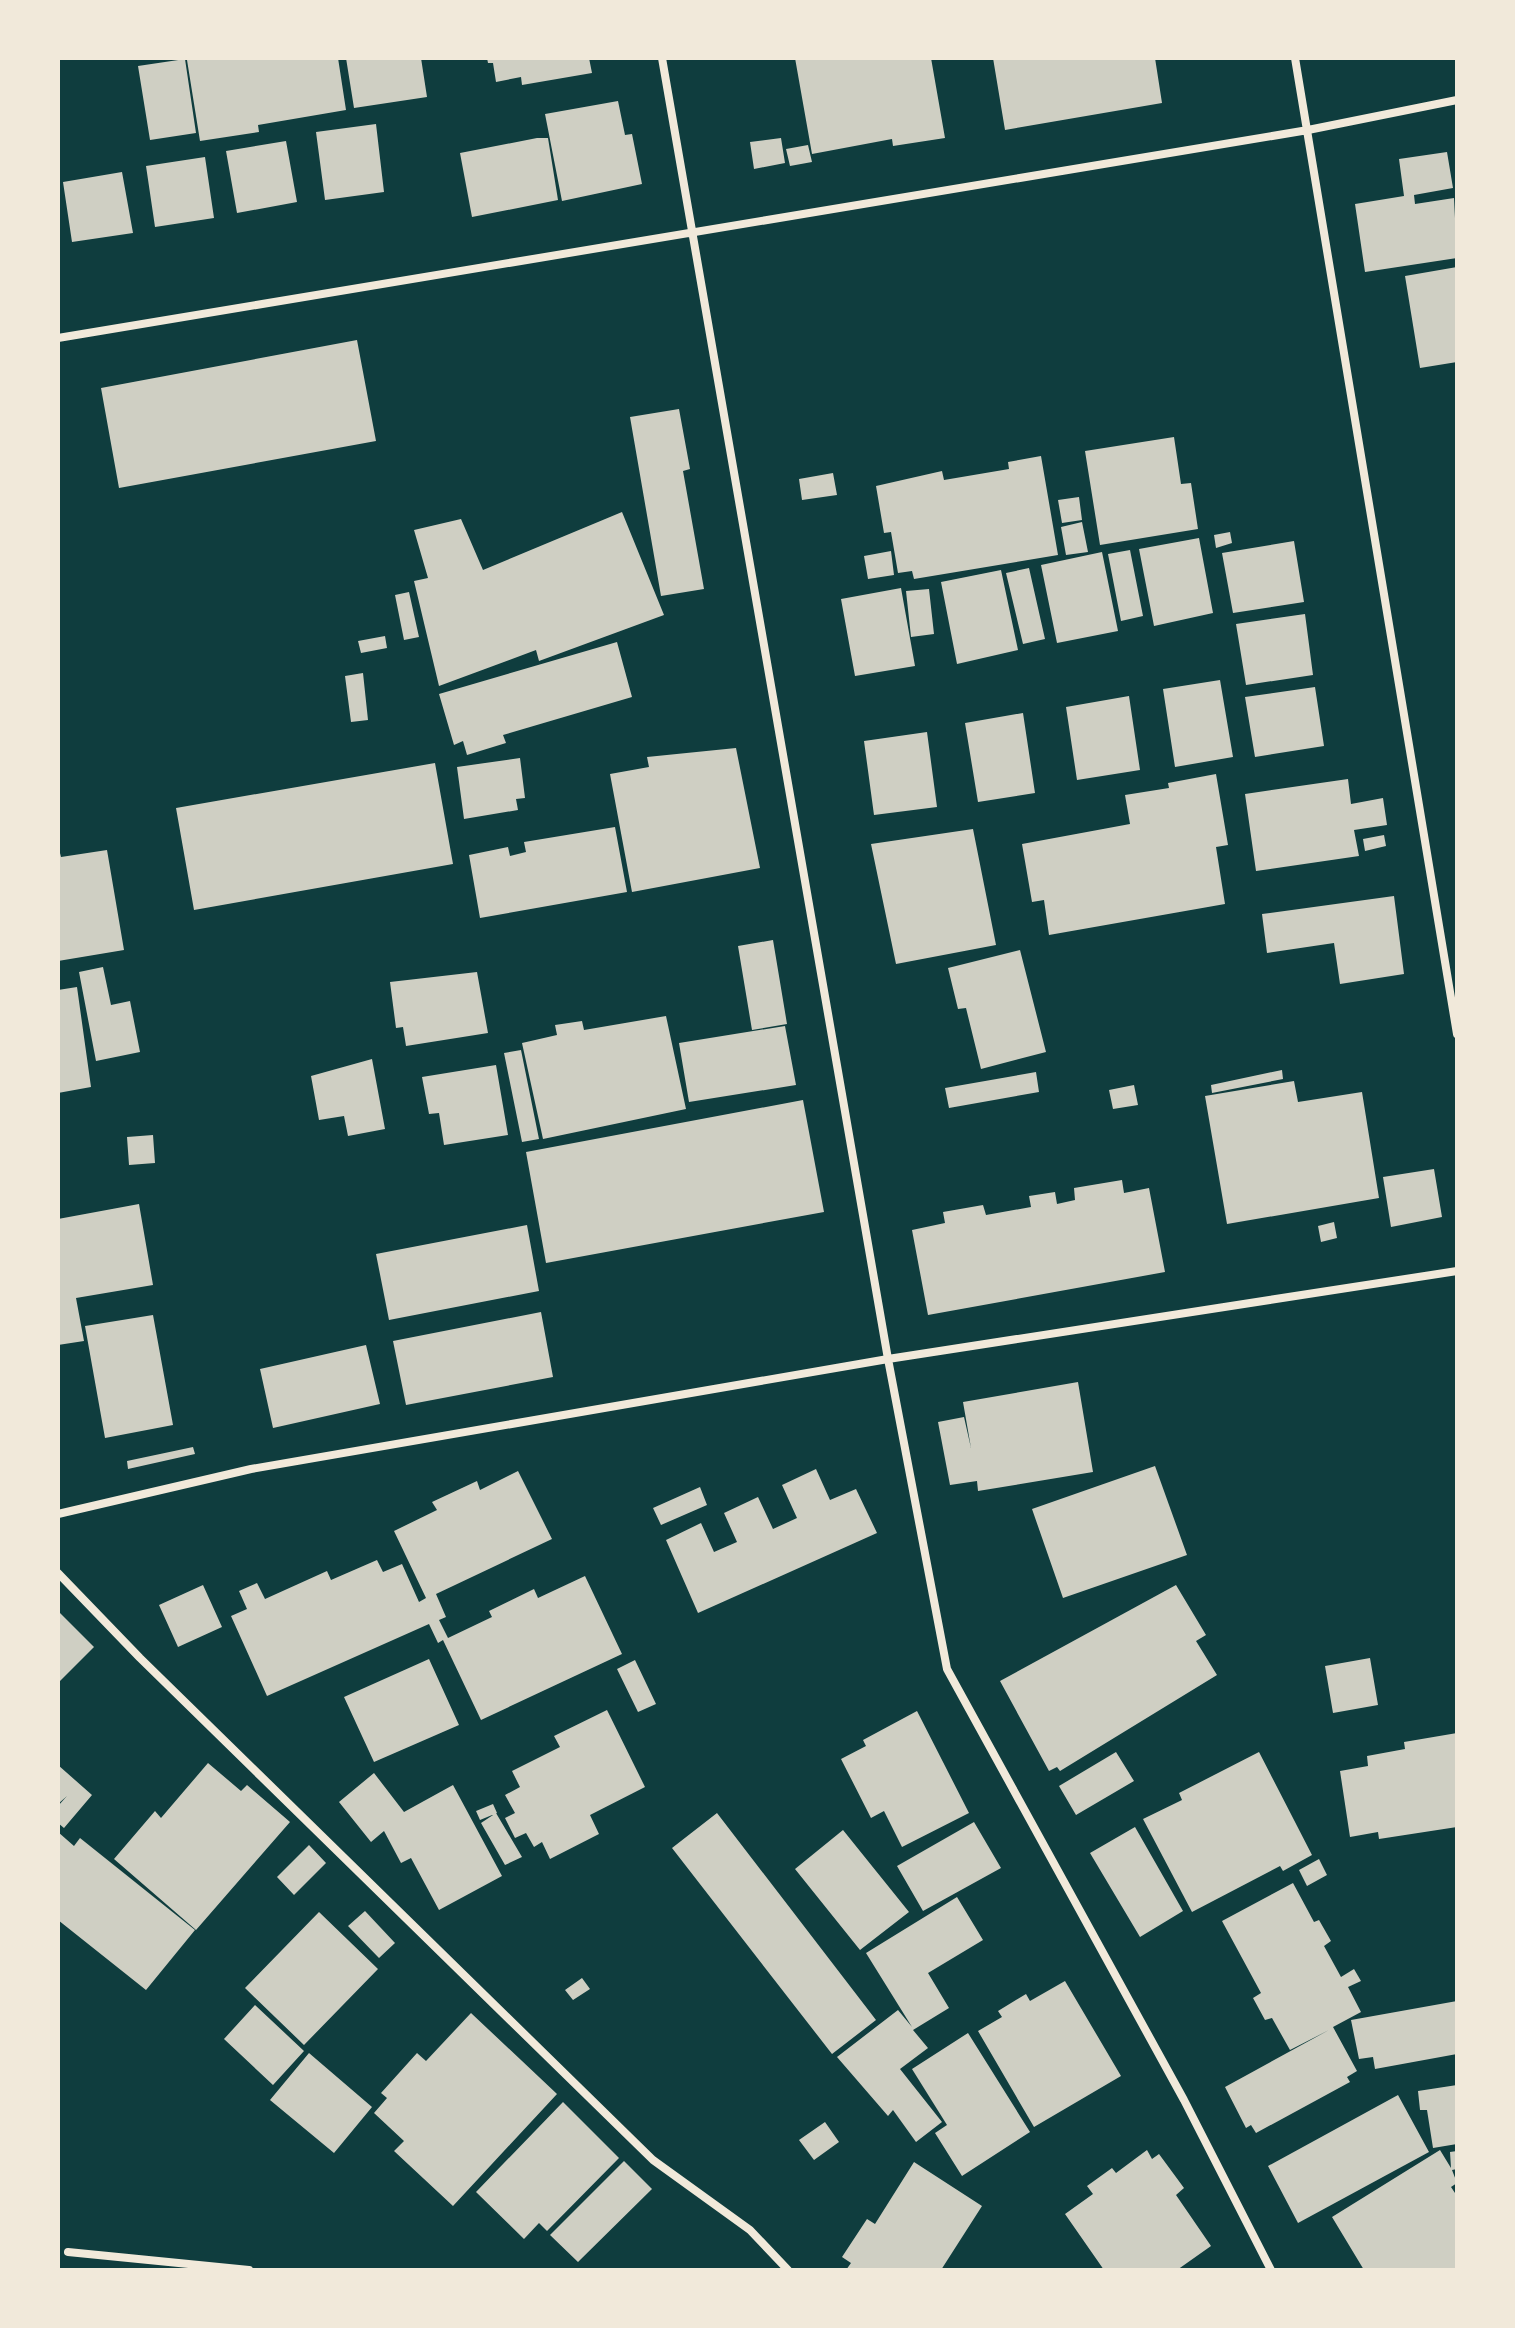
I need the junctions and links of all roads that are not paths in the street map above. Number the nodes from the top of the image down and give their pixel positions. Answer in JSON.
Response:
{"nodes":[{"id":1,"x":662,"y":58,"type":"edge"},
{"id":2,"x":1295,"y":58,"type":"edge"},
{"id":3,"x":1457,"y":100,"type":"edge"},
{"id":4,"x":1308,"y":130,"type":"junction"},
{"id":5,"x":694,"y":231,"type":"junction"},
{"id":6,"x":58,"y":338,"type":"edge"},
{"id":7,"x":1457,"y":1034,"type":"edge"},
{"id":8,"x":1457,"y":1271,"type":"edge"},
{"id":9,"x":888,"y":1359,"type":"junction"},
{"id":10,"x":58,"y":1514,"type":"edge"},
{"id":11,"x":58,"y":1573,"type":"edge"},
{"id":12,"x":68,"y":2252,"type":"dead end"},
{"id":13,"x":249,"y":2270,"type":"edge"},
{"id":14,"x":788,"y":2270,"type":"edge"},
{"id":15,"x":1271,"y":2270,"type":"edge"}],
"edges":[{"from":1,"to":5,"type":"street"},
{"from":2,"to":4,"type":"street"},
{"from":3,"to":4,"type":"street"},
{"from":4,"to":5,"type":"street"},
{"from":4,"to":7,"type":"street"},
{"from":5,"to":6,"type":"street"},
{"from":5,"to":9,"type":"street"},
{"from":8,"to":9,"type":"street"},
{"from":9,"to":10,"type":"street"},
{"from":9,"to":15,"type":"street"},
{"from":11,"to":14,"type":"street"},
{"from":12,"to":13,"type":"street"}]}
